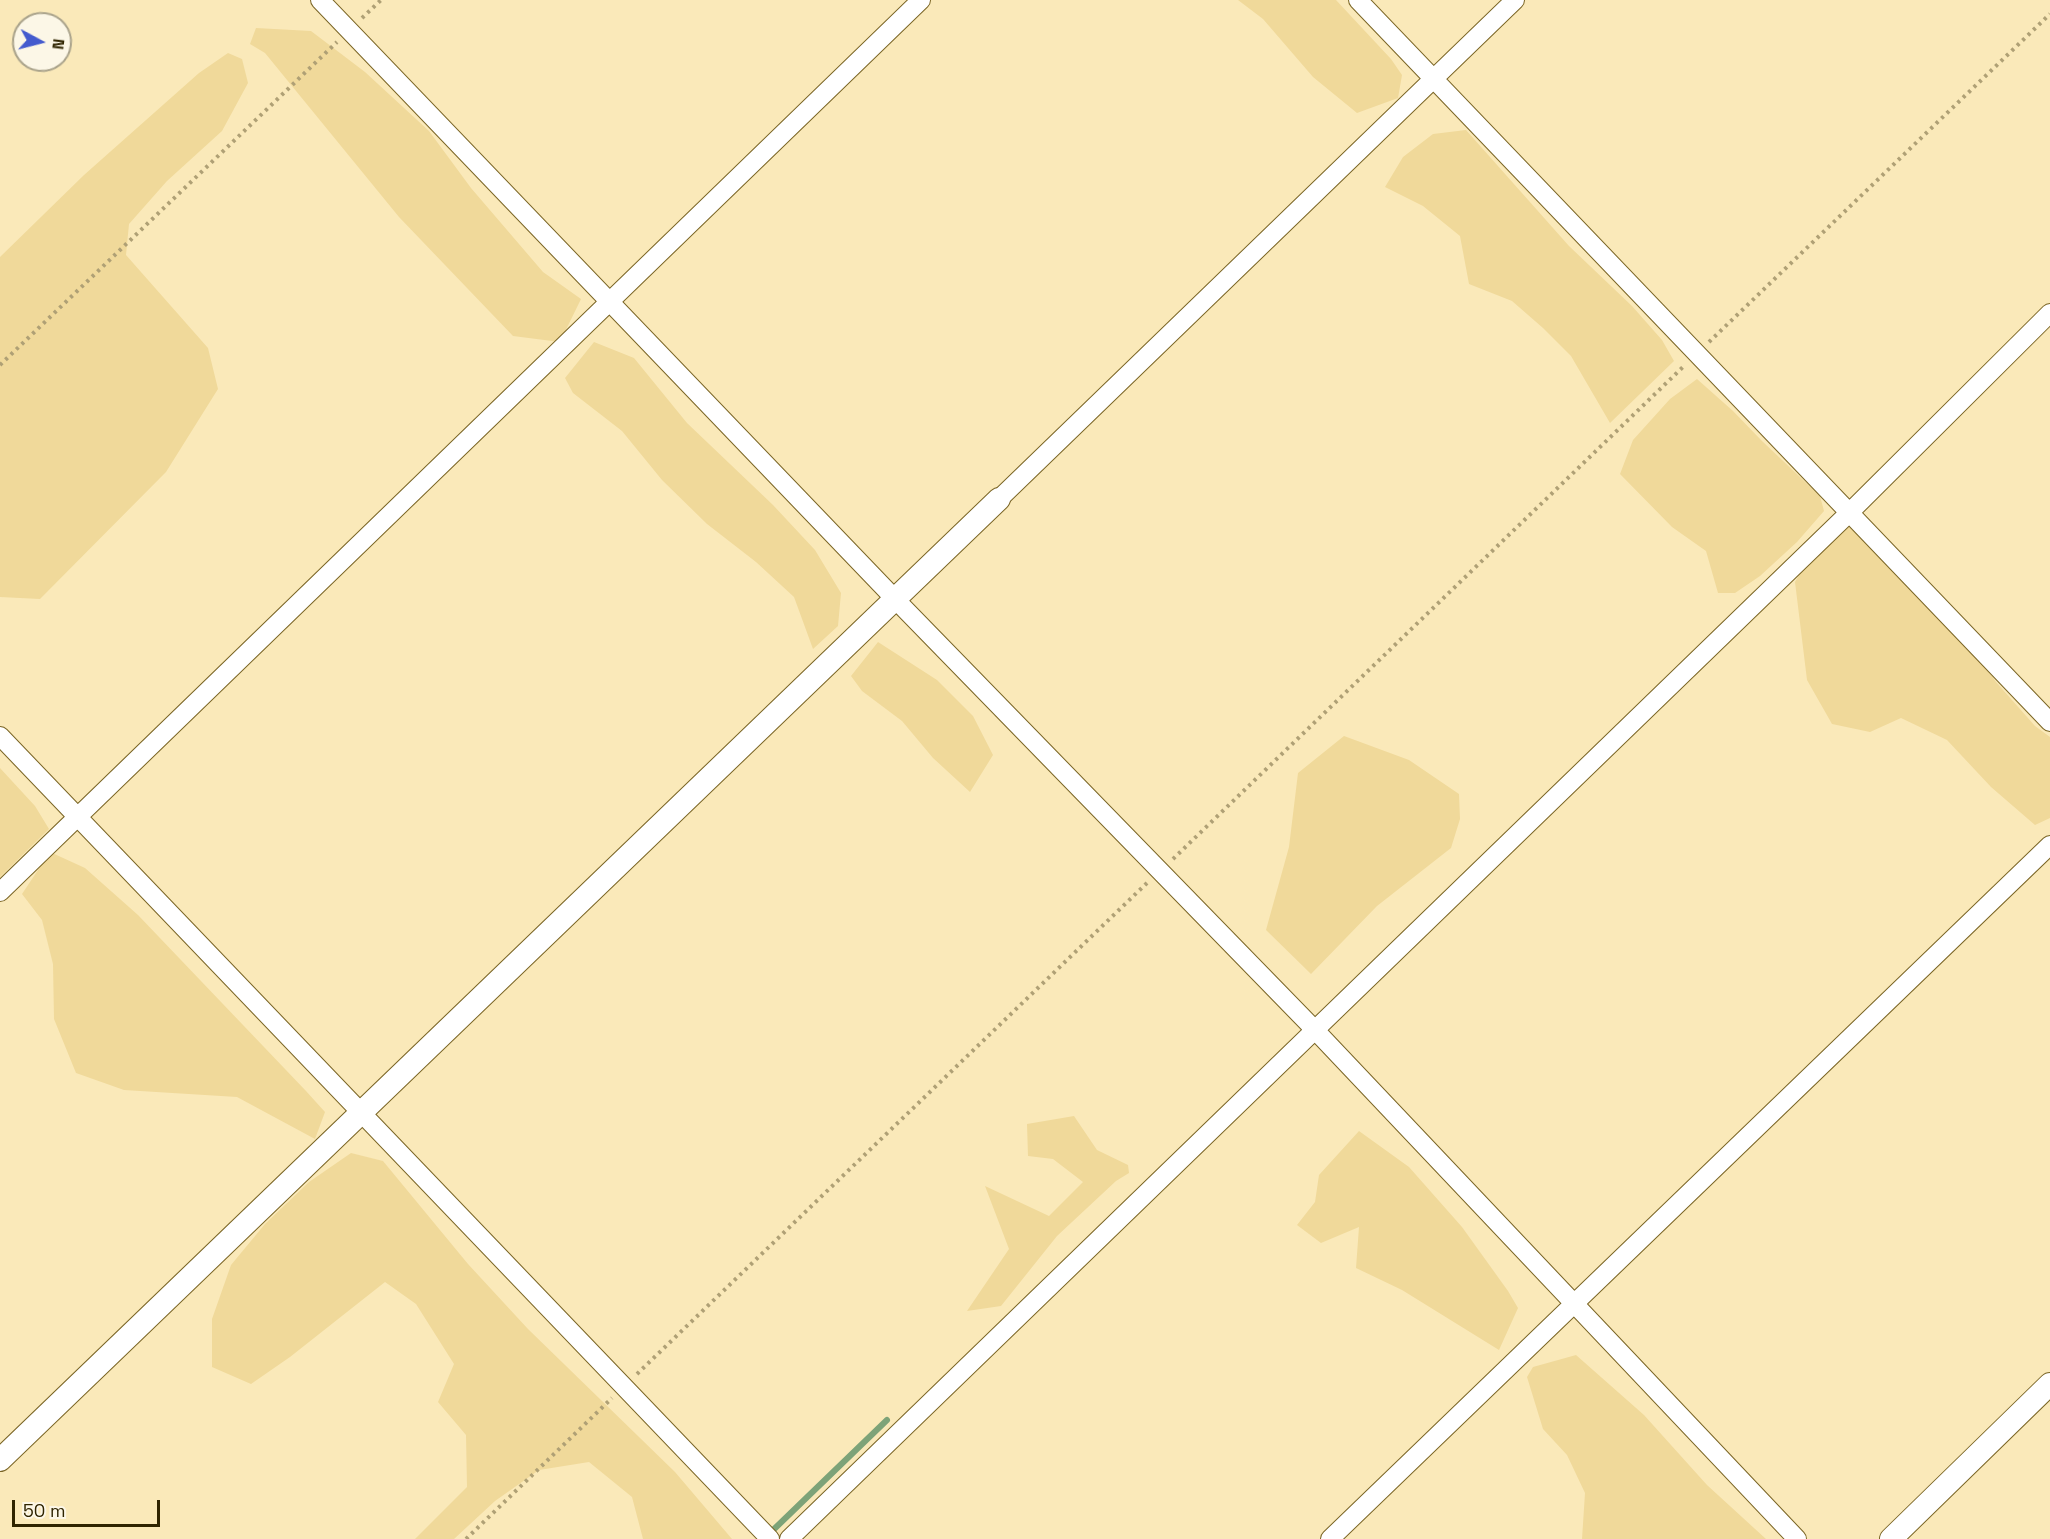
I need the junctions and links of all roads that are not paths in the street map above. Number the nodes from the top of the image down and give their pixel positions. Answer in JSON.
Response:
{"nodes":[{"id":1,"x":320,"y":0,"type":"edge"},
{"id":2,"x":921,"y":0,"type":"edge"},
{"id":3,"x":1358,"y":0,"type":"edge"},
{"id":4,"x":1515,"y":0,"type":"edge"},
{"id":5,"x":1433,"y":79,"type":"junction"},
{"id":6,"x":609,"y":301,"type":"junction"},
{"id":7,"x":2050,"y":313,"type":"edge"},
{"id":8,"x":999,"y":498,"type":"joint"},
{"id":9,"x":1849,"y":513,"type":"junction"},
{"id":10,"x":895,"y":599,"type":"junction"},
{"id":11,"x":2050,"y":722,"type":"edge"},
{"id":12,"x":0,"y":736,"type":"edge"},
{"id":13,"x":78,"y":817,"type":"junction"},
{"id":14,"x":2050,"y":845,"type":"edge"},
{"id":15,"x":0,"y":892,"type":"edge"},
{"id":16,"x":1314,"y":1030,"type":"junction"},
{"id":17,"x":360,"y":1113,"type":"junction"},
{"id":18,"x":1573,"y":1305,"type":"junction"},
{"id":19,"x":2050,"y":1384,"type":"edge"},
{"id":20,"x":0,"y":1460,"type":"edge"},
{"id":21,"x":770,"y":1539,"type":"edge"},
{"id":22,"x":789,"y":1539,"type":"edge"},
{"id":23,"x":1330,"y":1539,"type":"edge"},
{"id":24,"x":1797,"y":1539,"type":"edge"},
{"id":25,"x":1891,"y":1539,"type":"edge"}],
"edges":[{"from":1,"to":6,"type":"street"},
{"from":2,"to":6,"type":"street"},
{"from":3,"to":5,"type":"street"},
{"from":4,"to":5,"type":"street"},
{"from":5,"to":8,"type":"street"},
{"from":5,"to":9,"type":"street"},
{"from":6,"to":10,"type":"street"},
{"from":6,"to":13,"type":"street"},
{"from":7,"to":9,"type":"street"},
{"from":8,"to":10,"type":"street"},
{"from":9,"to":11,"type":"street"},
{"from":9,"to":16,"type":"street"},
{"from":10,"to":16,"type":"street"},
{"from":10,"to":17,"type":"street"},
{"from":12,"to":13,"type":"street"},
{"from":13,"to":15,"type":"street"},
{"from":13,"to":17,"type":"street"},
{"from":14,"to":18,"type":"street"},
{"from":16,"to":18,"type":"street"},
{"from":16,"to":22,"type":"street"},
{"from":17,"to":20,"type":"street"},
{"from":17,"to":21,"type":"street"},
{"from":18,"to":23,"type":"street"},
{"from":18,"to":24,"type":"street"},
{"from":19,"to":25,"type":"street"}]}
